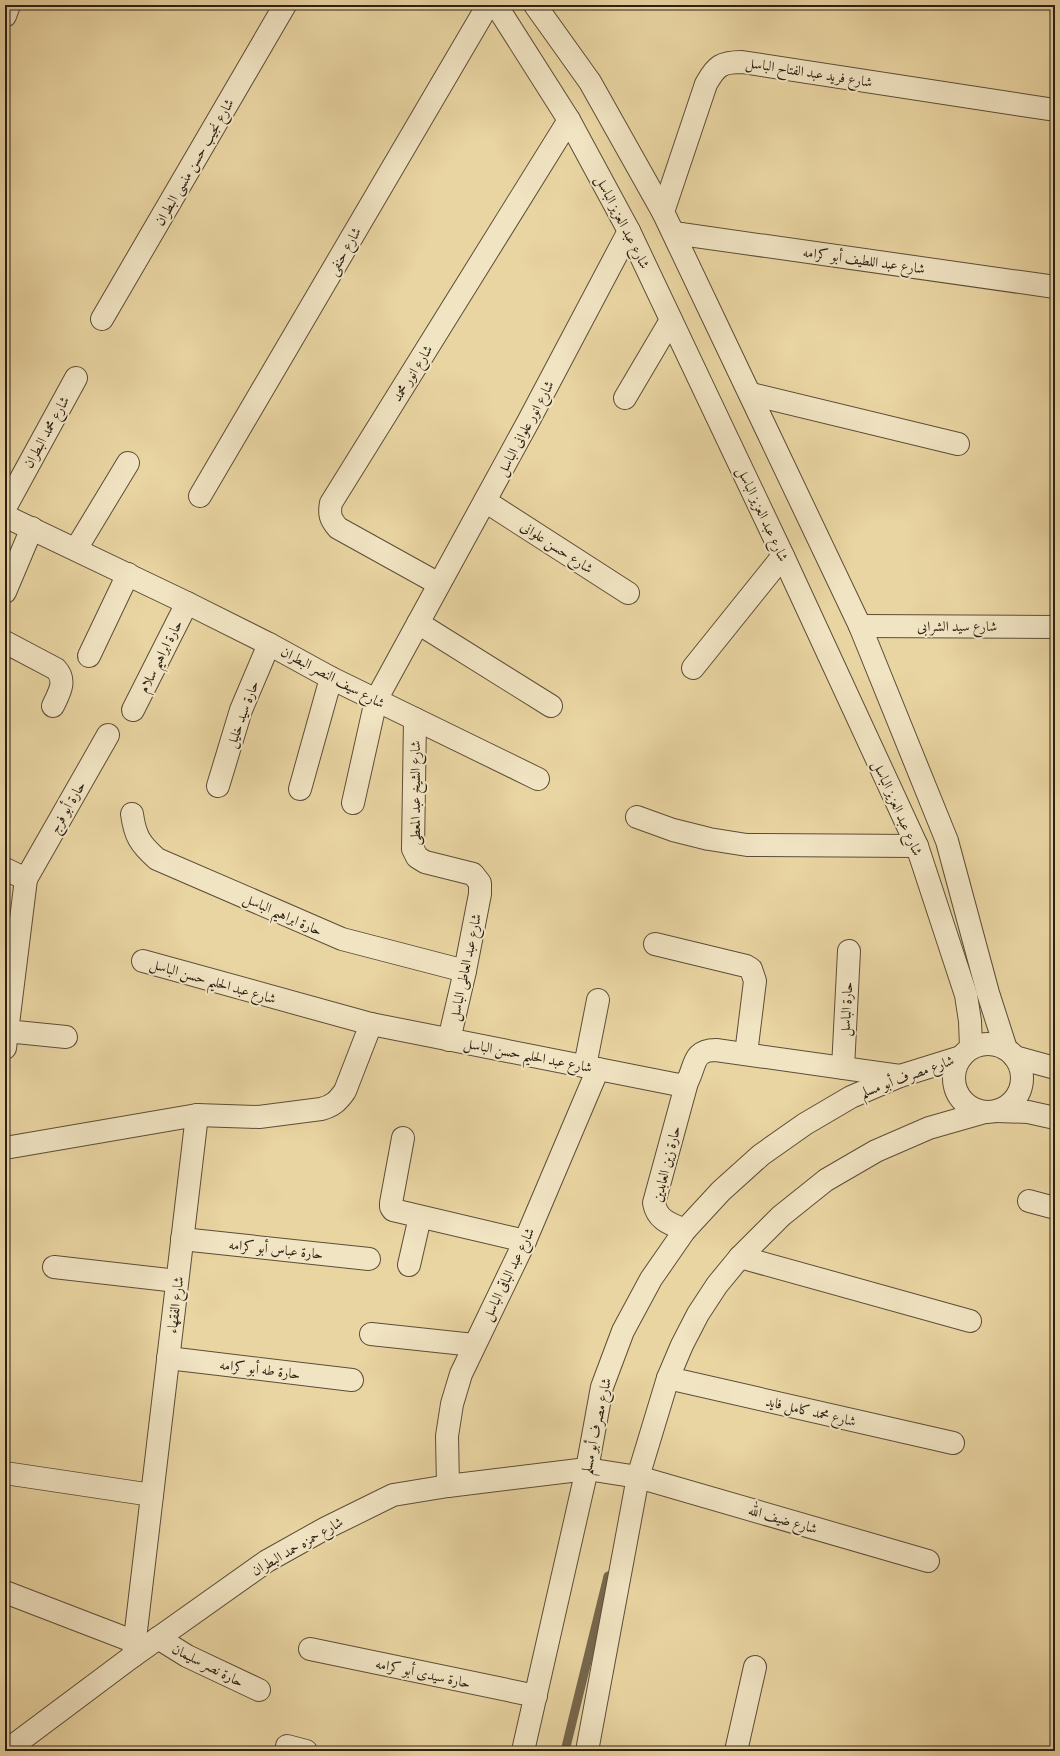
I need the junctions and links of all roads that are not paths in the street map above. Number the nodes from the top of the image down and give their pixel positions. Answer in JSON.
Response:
{"nodes":[{"id":1,"x":9,"y":5,"type":"edge"},
{"id":2,"x":285,"y":5,"type":"edge"},
{"id":3,"x":488,"y":5,"type":"edge"},
{"id":4,"x":496,"y":5,"type":"edge"},
{"id":5,"x":535,"y":5,"type":"edge"},
{"id":6,"x":5,"y":16,"type":"edge"},
{"id":7,"x":1055,"y":110,"type":"edge"},
{"id":8,"x":569,"y":120,"type":"junction"},
{"id":9,"x":663,"y":212,"type":"junction"},
{"id":10,"x":629,"y":231,"type":"junction"},
{"id":11,"x":674,"y":233,"type":"junction"},
{"id":12,"x":1055,"y":286,"type":"edge"},
{"id":13,"x":102,"y":319,"type":"dead end"},
{"id":14,"x":671,"y":320,"type":"junction"},
{"id":15,"x":76,"y":378,"type":"dead end"},
{"id":16,"x":751,"y":394,"type":"junction"},
{"id":17,"x":624,"y":398,"type":"dead end"},
{"id":18,"x":958,"y":444,"type":"dead end"},
{"id":19,"x":128,"y":463,"type":"dead end"},
{"id":20,"x":200,"y":496,"type":"dead end"},
{"id":21,"x":485,"y":501,"type":"junction"},
{"id":22,"x":5,"y":508,"type":"edge"},
{"id":23,"x":5,"y":516,"type":"edge"},
{"id":24,"x":32,"y":528,"type":"junction"},
{"id":25,"x":76,"y":549,"type":"junction"},
{"id":26,"x":783,"y":556,"type":"junction"},
{"id":27,"x":128,"y":574,"type":"junction"},
{"id":28,"x":439,"y":584,"type":"junction"},
{"id":29,"x":5,"y":592,"type":"edge"},
{"id":30,"x":628,"y":593,"type":"dead end"},
{"id":31,"x":187,"y":603,"type":"junction"},
{"id":32,"x":418,"y":623,"type":"junction"},
{"id":33,"x":860,"y":626,"type":"junction"},
{"id":34,"x":1055,"y":627,"type":"edge"},
{"id":35,"x":5,"y":642,"type":"edge"},
{"id":36,"x":269,"y":644,"type":"junction"},
{"id":37,"x":89,"y":656,"type":"dead end"},
{"id":38,"x":693,"y":668,"type":"dead end"},
{"id":39,"x":331,"y":678,"type":"junction"},
{"id":40,"x":376,"y":700,"type":"junction"},
{"id":41,"x":53,"y":706,"type":"dead end"},
{"id":42,"x":551,"y":706,"type":"dead end"},
{"id":43,"x":133,"y":710,"type":"dead end"},
{"id":44,"x":416,"y":719,"type":"junction"},
{"id":45,"x":108,"y":736,"type":"dead end"},
{"id":46,"x":538,"y":778,"type":"dead end"},
{"id":47,"x":218,"y":786,"type":"dead end"},
{"id":48,"x":300,"y":789,"type":"dead end"},
{"id":49,"x":353,"y":804,"type":"dead end"},
{"id":50,"x":132,"y":814,"type":"dead end"},
{"id":51,"x":637,"y":817,"type":"dead end"},
{"id":52,"x":917,"y":846,"type":"junction"},
{"id":53,"x":5,"y":869,"type":"edge"},
{"id":54,"x":26,"y":880,"type":"junction"},
{"id":55,"x":480,"y":894,"type":"joint"},
{"id":56,"x":655,"y":944,"type":"dead end"},
{"id":57,"x":849,"y":951,"type":"dead end"},
{"id":58,"x":143,"y":961,"type":"dead end"},
{"id":59,"x":465,"y":971,"type":"junction"},
{"id":60,"x":598,"y":1000,"type":"dead end"},
{"id":61,"x":371,"y":1024,"type":"junction"},
{"id":62,"x":66,"y":1036,"type":"dead end"},
{"id":63,"x":6,"y":1040,"type":"edge"},
{"id":64,"x":449,"y":1040,"type":"junction"},
{"id":65,"x":966,"y":1052,"type":"junction"},
{"id":66,"x":1010,"y":1053,"type":"junction"},
{"id":67,"x":746,"y":1054,"type":"junction"},
{"id":68,"x":591,"y":1068,"type":"junction"},
{"id":69,"x":843,"y":1068,"type":"junction"},
{"id":70,"x":1055,"y":1068,"type":"edge"},
{"id":71,"x":900,"y":1076,"type":"junction"},
{"id":72,"x":687,"y":1082,"type":"junction"},
{"id":73,"x":991,"y":1111,"type":"junction"},
{"id":74,"x":197,"y":1115,"type":"junction"},
{"id":75,"x":1055,"y":1118,"type":"edge"},
{"id":76,"x":402,"y":1138,"type":"dead end"},
{"id":77,"x":5,"y":1148,"type":"edge"},
{"id":78,"x":1029,"y":1201,"type":"dead end"},
{"id":79,"x":1055,"y":1208,"type":"edge"},
{"id":80,"x":420,"y":1217,"type":"junction"},
{"id":81,"x":685,"y":1230,"type":"junction"},
{"id":82,"x":182,"y":1239,"type":"junction"},
{"id":83,"x":525,"y":1241,"type":"junction"},
{"id":84,"x":740,"y":1257,"type":"junction"},
{"id":85,"x":369,"y":1259,"type":"dead end"},
{"id":86,"x":409,"y":1265,"type":"dead end"},
{"id":87,"x":54,"y":1267,"type":"dead end"},
{"id":88,"x":177,"y":1281,"type":"junction"},
{"id":89,"x":970,"y":1321,"type":"dead end"},
{"id":90,"x":372,"y":1334,"type":"dead end"},
{"id":91,"x":474,"y":1345,"type":"junction"},
{"id":92,"x":168,"y":1358,"type":"junction"},
{"id":93,"x":668,"y":1378,"type":"junction"},
{"id":94,"x":352,"y":1380,"type":"dead end"},
{"id":95,"x":953,"y":1443,"type":"dead end"},
{"id":96,"x":586,"y":1469,"type":"junction"},
{"id":97,"x":5,"y":1473,"type":"edge"},
{"id":98,"x":638,"y":1476,"type":"junction"},
{"id":99,"x":448,"y":1486,"type":"junction"},
{"id":100,"x":152,"y":1495,"type":"junction"},
{"id":101,"x":928,"y":1561,"type":"dead end"},
{"id":102,"x":5,"y":1592,"type":"edge"},
{"id":103,"x":158,"y":1638,"type":"junction"},
{"id":104,"x":134,"y":1649,"type":"junction"},
{"id":105,"x":310,"y":1649,"type":"dead end"},
{"id":106,"x":755,"y":1667,"type":"dead end"},
{"id":107,"x":259,"y":1690,"type":"dead end"},
{"id":108,"x":536,"y":1696,"type":"junction"},
{"id":109,"x":6,"y":1751,"type":"edge"},
{"id":110,"x":523,"y":1751,"type":"edge"},
{"id":111,"x":587,"y":1751,"type":"edge"},
{"id":112,"x":736,"y":1751,"type":"edge"}],
"edges":[{"from":1,"to":6,"type":"street"},
{"from":2,"to":13,"type":"street","name":"شارع نجيب حسن منسى البطران"},
{"from":3,"to":20,"type":"street","name":"شارع حنفى"},
{"from":4,"to":8,"type":"street","name":"شارع عبد العزيز الباسل"},
{"from":5,"to":9,"type":"street"},
{"from":7,"to":9,"type":"street","name":"شارع فريد عبد الفتاح الباسل"},
{"from":8,"to":10,"type":"street","name":"شارع عبد العزيز الباسل"},
{"from":8,"to":28,"type":"street","name":"شارع انور محمد"},
{"from":9,"to":11,"type":"street"},
{"from":10,"to":14,"type":"street","name":"شارع عبد العزيز الباسل"},
{"from":10,"to":21,"type":"street","name":"شارع انور علوانى الباسل"},
{"from":11,"to":12,"type":"street","name":"شارع عبد اللطيف أبو كرامه"},
{"from":11,"to":16,"type":"street"},
{"from":14,"to":17,"type":"street"},
{"from":14,"to":26,"type":"street","name":"شارع عبد العزيز الباسل"},
{"from":15,"to":22,"type":"street","name":"شارع محمد البطران"},
{"from":16,"to":18,"type":"street"},
{"from":16,"to":33,"type":"street"},
{"from":19,"to":25,"type":"street"},
{"from":21,"to":28,"type":"street","name":"شارع انور علوانى الباسل"},
{"from":21,"to":30,"type":"street","name":"شارع حسن علوانى"},
{"from":23,"to":24,"type":"street","name":"شارع سيف النصر البطران"},
{"from":24,"to":25,"type":"street","name":"شارع سيف النصر البطران"},
{"from":24,"to":29,"type":"street"},
{"from":25,"to":27,"type":"street","name":"شارع سيف النصر البطران"},
{"from":26,"to":38,"type":"street"},
{"from":26,"to":52,"type":"street","name":"شارع عبد العزيز الباسل"},
{"from":27,"to":31,"type":"street","name":"شارع سيف النصر البطران"},
{"from":27,"to":37,"type":"street"},
{"from":28,"to":32,"type":"street","name":"شارع انور علوانى الباسل"},
{"from":31,"to":36,"type":"street","name":"شارع سيف النصر البطران"},
{"from":31,"to":43,"type":"street","name":"حارة ابراهيم سلام"},
{"from":32,"to":40,"type":"street","name":"شارع انور علوانى الباسل"},
{"from":32,"to":42,"type":"street"},
{"from":33,"to":34,"type":"street","name":"شارع سيد الشرابى"},
{"from":33,"to":66,"type":"street"},
{"from":35,"to":41,"type":"street"},
{"from":36,"to":39,"type":"street","name":"شارع سيف النصر البطران"},
{"from":36,"to":47,"type":"street","name":"حارة سيد خليل"},
{"from":39,"to":40,"type":"street","name":"شارع سيف النصر البطران"},
{"from":39,"to":48,"type":"street"},
{"from":40,"to":44,"type":"street","name":"شارع سيف النصر البطران"},
{"from":40,"to":49,"type":"street","name":"شارع انور علوانى الباسل"},
{"from":44,"to":46,"type":"street","name":"شارع سيف النصر البطران"},
{"from":44,"to":55,"type":"street","name":"شارع الشيخ عبد المعطى"},
{"from":45,"to":54,"type":"street","name":"حارة أبو فرج"},
{"from":50,"to":59,"type":"street","name":"حارة ابراهيم الباسل"},
{"from":51,"to":52,"type":"street"},
{"from":52,"to":65,"type":"street","name":"شارع عبد العزيز الباسل"},
{"from":53,"to":54,"type":"street"},
{"from":54,"to":63,"type":"street","name":"حارة أبو فرج"},
{"from":55,"to":59,"type":"street","name":"شارع عبد العاطى الباسل"},
{"from":56,"to":67,"type":"street"},
{"from":57,"to":69,"type":"street","name":"حارة الباسل"},
{"from":58,"to":61,"type":"street","name":"شارع عبد الحليم حسن الباسل"},
{"from":59,"to":64,"type":"street","name":"شارع عبد العاطى الباسل"},
{"from":60,"to":68,"type":"street","name":"شارع عبد الباقى الباسل"},
{"from":61,"to":64,"type":"street","name":"شارع عبد الحليم حسن الباسل"},
{"from":61,"to":74,"type":"street"},
{"from":62,"to":63,"type":"street"},
{"from":64,"to":68,"type":"street","name":"شارع عبد الحليم حسن الباسل"},
{"from":65,"to":66,"type":"street"},
{"from":65,"to":71,"type":"street","name":"شارع مصرف أبو مسلم"},
{"from":65,"to":73,"type":"street"},
{"from":66,"to":70,"type":"street"},
{"from":66,"to":73,"type":"street"},
{"from":67,"to":69,"type":"street"},
{"from":67,"to":72,"type":"street"},
{"from":68,"to":72,"type":"street","name":"شارع عبد الحليم حسن الباسل"},
{"from":68,"to":83,"type":"street","name":"شارع عبد الباقى الباسل"},
{"from":69,"to":71,"type":"street"},
{"from":71,"to":81,"type":"street","name":"شارع مصرف أبو مسلم"},
{"from":72,"to":81,"type":"street","name":"حارة زين العابدين"},
{"from":73,"to":75,"type":"street"},
{"from":73,"to":84,"type":"street"},
{"from":74,"to":77,"type":"street"},
{"from":74,"to":82,"type":"street","name":"شارع الفقهاء"},
{"from":76,"to":80,"type":"street"},
{"from":78,"to":79,"type":"street"},
{"from":80,"to":83,"type":"street"},
{"from":80,"to":86,"type":"street"},
{"from":81,"to":96,"type":"street","name":"شارع مصرف أبو مسلم"},
{"from":82,"to":85,"type":"street","name":"حارة عباس أبو كرامه"},
{"from":82,"to":88,"type":"street","name":"شارع الفقهاء"},
{"from":83,"to":91,"type":"street","name":"شارع عبد الباقى الباسل"},
{"from":84,"to":89,"type":"street"},
{"from":84,"to":93,"type":"street"},
{"from":87,"to":88,"type":"street"},
{"from":88,"to":92,"type":"street","name":"شارع الفقهاء"},
{"from":90,"to":91,"type":"street"},
{"from":91,"to":99,"type":"street","name":"شارع عبد الباقى الباسل"},
{"from":92,"to":94,"type":"street","name":"حارة طه أبو كرامه"},
{"from":92,"to":100,"type":"street","name":"شارع الفقهاء"},
{"from":93,"to":95,"type":"street","name":"شارع محمد كامل فايد"},
{"from":93,"to":98,"type":"street"},
{"from":96,"to":98,"type":"street","name":"شارع حمزه حمد البطران"},
{"from":96,"to":99,"type":"street","name":"شارع حمزه حمد البطران"},
{"from":96,"to":108,"type":"street","name":"شارع مصرف أبو مسلم"},
{"from":97,"to":100,"type":"street"},
{"from":98,"to":101,"type":"street","name":"شارع ضيف الله"},
{"from":98,"to":111,"type":"street"},
{"from":99,"to":103,"type":"street","name":"شارع حمزه حمد البطران"},
{"from":100,"to":104,"type":"street","name":"شارع الفقهاء"},
{"from":102,"to":104,"type":"street"},
{"from":103,"to":104,"type":"street","name":"شارع حمزه حمد البطران"},
{"from":103,"to":107,"type":"street","name":"حارة نصر سليمان"},
{"from":104,"to":109,"type":"street","name":"شارع حمزه حمد البطران"},
{"from":105,"to":108,"type":"street","name":"حارة سيدى أبو كرامه"},
{"from":106,"to":112,"type":"street"},
{"from":108,"to":110,"type":"street","name":"شارع مصرف أبو مسلم"}]}
